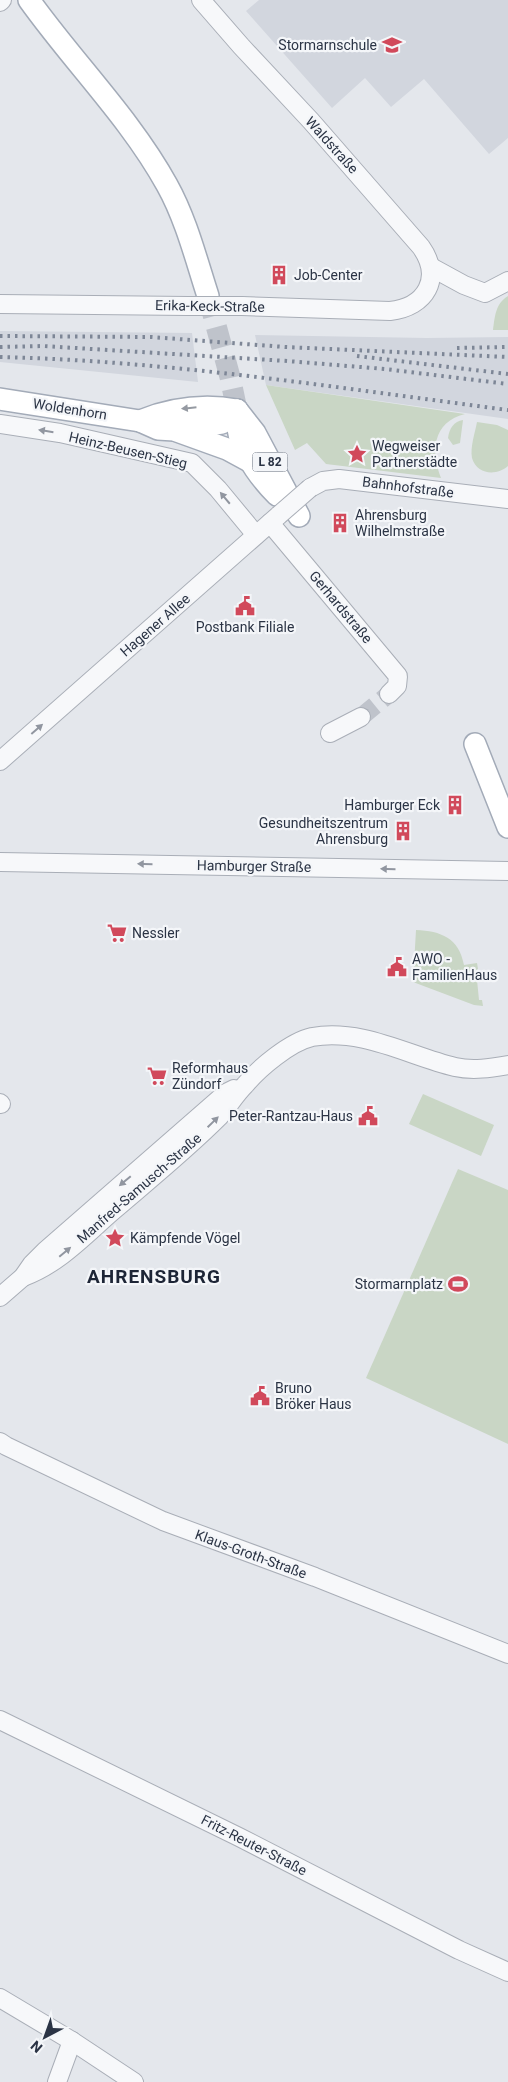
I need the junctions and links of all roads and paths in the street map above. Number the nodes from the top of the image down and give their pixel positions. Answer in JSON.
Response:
{"nodes":[{"id":1,"x":29,"y":0,"type":"edge"},
{"id":2,"x":201,"y":0,"type":"edge"},
{"id":3,"x":431,"y":267,"type":"junction"},
{"id":4,"x":508,"y":281,"type":"edge"},
{"id":5,"x":208,"y":296,"type":"tunnel mouth"},
{"id":6,"x":0,"y":304,"type":"edge"},
{"id":7,"x":0,"y":399,"type":"edge"},
{"id":8,"x":237,"y":410,"type":"junction"},
{"id":9,"x":140,"y":421,"type":"junction"},
{"id":10,"x":0,"y":424,"type":"edge"},
{"id":11,"x":174,"y":430,"type":"junction"},
{"id":12,"x":251,"y":462,"type":"junction"},
{"id":13,"x":310,"y":488,"type":"joint"},
{"id":14,"x":508,"y":499,"type":"edge"},
{"id":15,"x":274,"y":519,"type":"junction"},
{"id":16,"x":256,"y":535,"type":"junction"},
{"id":17,"x":388,"y":694,"type":"tunnel mouth"},
{"id":18,"x":362,"y":717,"type":"tunnel mouth"},
{"id":19,"x":330,"y":733,"type":"dead end"},
{"id":20,"x":0,"y":761,"type":"edge"},
{"id":21,"x":508,"y":784,"type":"edge"},
{"id":22,"x":508,"y":827,"type":"edge"},
{"id":23,"x":0,"y":862,"type":"edge"},
{"id":24,"x":508,"y":871,"type":"edge"},
{"id":25,"x":508,"y":1066,"type":"edge"},
{"id":26,"x":0,"y":1297,"type":"edge"},
{"id":27,"x":0,"y":1442,"type":"edge"},
{"id":28,"x":508,"y":1654,"type":"edge"},
{"id":29,"x":0,"y":1720,"type":"edge"},
{"id":30,"x":508,"y":1972,"type":"edge"},
{"id":31,"x":0,"y":1998,"type":"edge"},
{"id":32,"x":72,"y":2041,"type":"junction"},
{"id":33,"x":58,"y":2082,"type":"edge"},
{"id":34,"x":134,"y":2082,"type":"edge"}],
"edges":[{"from":1,"to":5,"type":"main road"},
{"from":2,"to":3,"type":"street","name":"Waldstraße"},
{"from":3,"to":4,"type":"street"},
{"from":3,"to":6,"type":"street","name":"Erika-Keck-Straße","bridge":true},
{"from":7,"to":9,"type":"main road","name":"Woldenhorn","number":"L 82"},
{"from":8,"to":9,"type":"main road","name":"Woldenhorn","number":"L 82","one_way":true},
{"from":8,"to":11,"type":"main road","name":"Woldenhorn","number":"L 82"},
{"from":8,"to":12,"type":"main road","name":"Woldenhorn","number":"L 82"},
{"from":8,"to":12,"type":"main road","name":"Woldenhorn","number":"L 82"},
{"from":9,"to":11,"type":"main road","name":"Woldenhorn","number":"L 82"},
{"from":16,"to":10,"type":"street","name":"Heinz-Beusen-Stieg","one_way":true},
{"from":11,"to":12,"type":"main road","name":"Woldenhorn","number":"L 82"},
{"from":13,"to":14,"type":"street","name":"Bahnhofstraße"},
{"from":13,"to":15,"type":"street","name":"Hagener Allee","bridge":true},
{"from":15,"to":16,"type":"street","name":"Hagener Allee"},
{"from":15,"to":17,"type":"street","name":"Gerhardstraße"},
{"from":20,"to":16,"type":"street","name":"Hagener Allee","one_way":true},
{"from":18,"to":19,"type":"street"},
{"from":21,"to":22,"type":"main road"},
{"from":24,"to":23,"type":"street","name":"Hamburger Straße","one_way":true},
{"from":25,"to":26,"type":"street","name":"Manfred-Samusch-Straße"},
{"from":27,"to":28,"type":"street","name":"Klaus-Groth-Straße"},
{"from":29,"to":30,"type":"street","name":"Fritz-Reuter-Straße"},
{"from":31,"to":32,"type":"street"},
{"from":32,"to":33,"type":"street"},
{"from":32,"to":34,"type":"street"}]}
